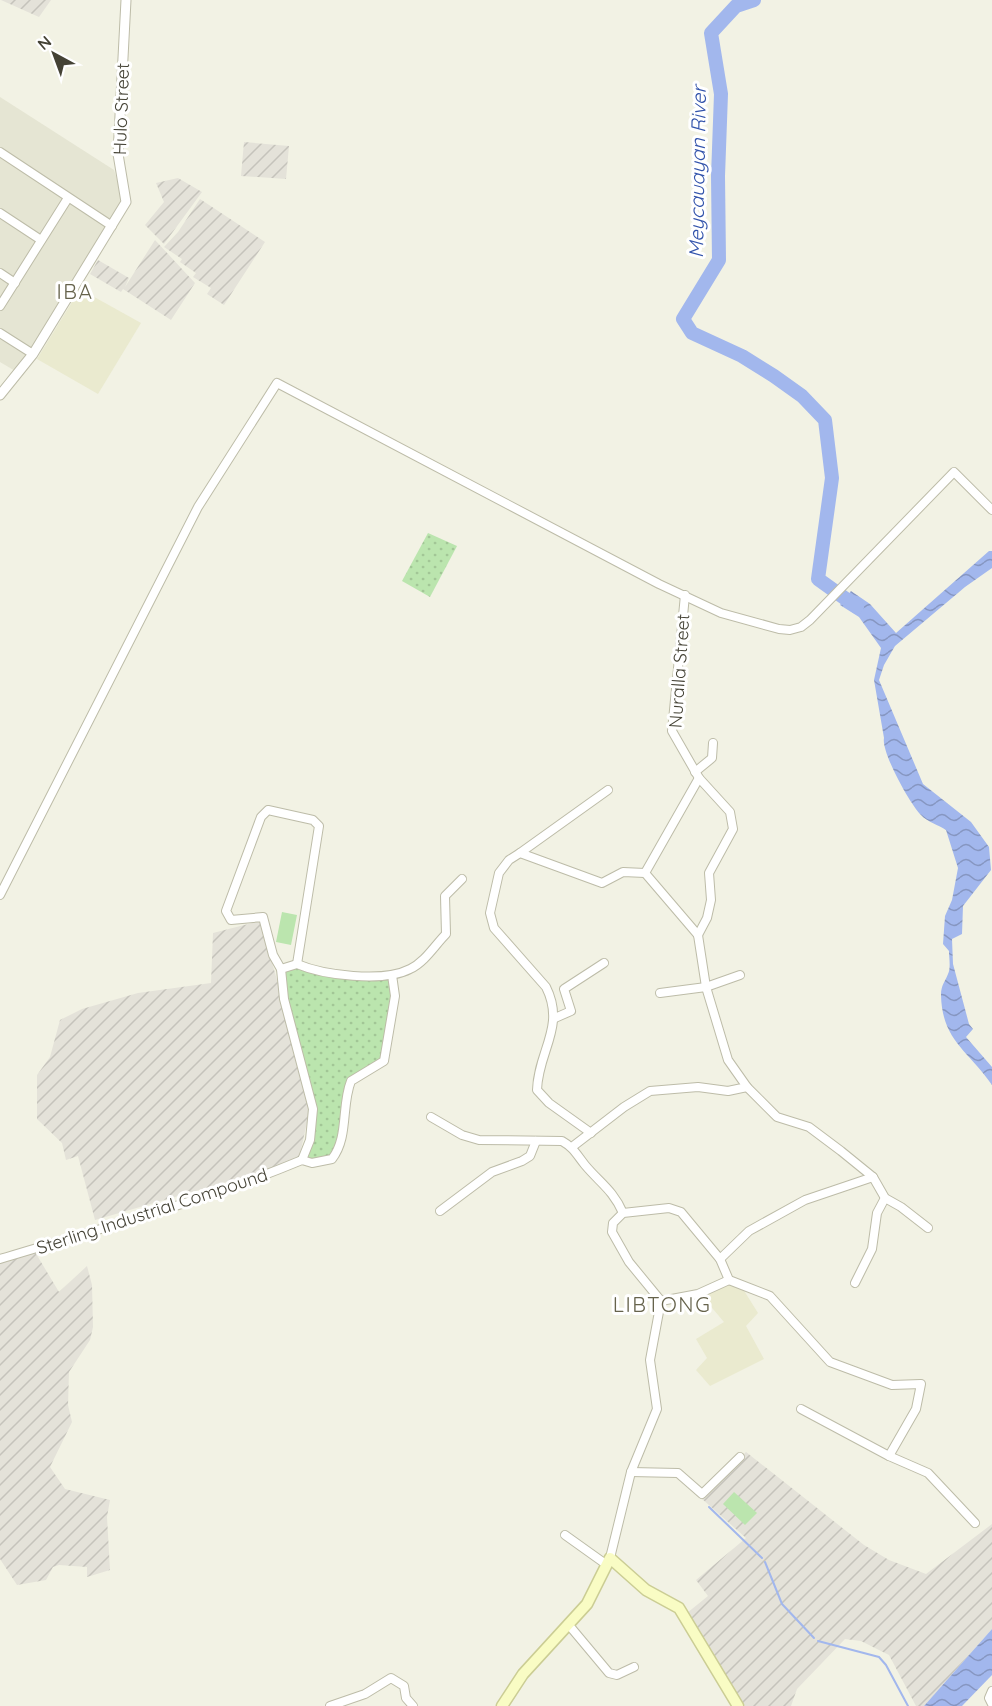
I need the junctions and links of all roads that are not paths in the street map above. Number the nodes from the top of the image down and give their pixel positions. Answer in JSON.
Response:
{"nodes":[{"id":1,"x":126,"y":0,"type":"edge"},
{"id":2,"x":0,"y":152,"type":"edge"},
{"id":3,"x":68,"y":198,"type":"junction"},
{"id":4,"x":0,"y":213,"type":"edge"},
{"id":5,"x":112,"y":226,"type":"junction"},
{"id":6,"x":41,"y":240,"type":"junction"},
{"id":7,"x":0,"y":273,"type":"edge"},
{"id":8,"x":15,"y":283,"type":"junction"},
{"id":9,"x":0,"y":306,"type":"edge"},
{"id":10,"x":0,"y":333,"type":"edge"},
{"id":11,"x":33,"y":354,"type":"junction"},
{"id":12,"x":0,"y":395,"type":"edge"},
{"id":13,"x":992,"y":510,"type":"edge"},
{"id":14,"x":685,"y":595,"type":"junction"},
{"id":15,"x":713,"y":743,"type":"dead end"},
{"id":16,"x":697,"y":775,"type":"junction"},
{"id":17,"x":608,"y":790,"type":"dead end"},
{"id":18,"x":520,"y":853,"type":"junction"},
{"id":19,"x":645,"y":873,"type":"junction"},
{"id":20,"x":462,"y":879,"type":"dead end"},
{"id":21,"x":3,"y":882,"type":"edge"},
{"id":22,"x":0,"y":895,"type":"edge"},
{"id":23,"x":698,"y":934,"type":"junction"},
{"id":24,"x":604,"y":963,"type":"dead end"},
{"id":25,"x":297,"y":964,"type":"junction"},
{"id":26,"x":281,"y":969,"type":"junction"},
{"id":27,"x":392,"y":975,"type":"junction"},
{"id":28,"x":740,"y":975,"type":"dead end"},
{"id":29,"x":706,"y":987,"type":"junction"},
{"id":30,"x":660,"y":993,"type":"dead end"},
{"id":31,"x":555,"y":1018,"type":"junction"},
{"id":32,"x":747,"y":1087,"type":"junction"},
{"id":33,"x":431,"y":1117,"type":"dead end"},
{"id":34,"x":591,"y":1133,"type":"junction"},
{"id":35,"x":536,"y":1142,"type":"junction"},
{"id":36,"x":572,"y":1147,"type":"junction"},
{"id":37,"x":302,"y":1160,"type":"junction"},
{"id":38,"x":873,"y":1177,"type":"junction"},
{"id":39,"x":885,"y":1198,"type":"junction"},
{"id":40,"x":440,"y":1211,"type":"dead end"},
{"id":41,"x":623,"y":1214,"type":"junction"},
{"id":42,"x":928,"y":1228,"type":"dead end"},
{"id":43,"x":0,"y":1259,"type":"edge"},
{"id":44,"x":720,"y":1259,"type":"junction"},
{"id":45,"x":729,"y":1280,"type":"junction"},
{"id":46,"x":855,"y":1283,"type":"dead end"},
{"id":47,"x":661,"y":1301,"type":"junction"},
{"id":48,"x":801,"y":1409,"type":"dead end"},
{"id":49,"x":889,"y":1456,"type":"junction"},
{"id":50,"x":740,"y":1457,"type":"dead end"},
{"id":51,"x":631,"y":1473,"type":"junction"},
{"id":52,"x":975,"y":1523,"type":"dead end"},
{"id":53,"x":565,"y":1535,"type":"dead end"},
{"id":54,"x":609,"y":1561,"type":"junction"},
{"id":55,"x":568,"y":1624,"type":"junction"},
{"id":56,"x":634,"y":1666,"type":"dead end"},
{"id":57,"x":992,"y":1691,"type":"edge"},
{"id":58,"x":992,"y":1704,"type":"edge"},
{"id":59,"x":330,"y":1706,"type":"edge"},
{"id":60,"x":413,"y":1706,"type":"edge"},
{"id":61,"x":502,"y":1706,"type":"edge"},
{"id":62,"x":738,"y":1706,"type":"edge"}],
"edges":[{"from":1,"to":5,"type":"street","name":"Hulo Street"},
{"from":2,"to":3,"type":"street"},
{"from":3,"to":5,"type":"street"},
{"from":3,"to":6,"type":"street"},
{"from":4,"to":6,"type":"street"},
{"from":5,"to":11,"type":"street","name":"Hulo Street"},
{"from":6,"to":8,"type":"street"},
{"from":7,"to":8,"type":"street"},
{"from":8,"to":9,"type":"street"},
{"from":10,"to":11,"type":"street"},
{"from":11,"to":12,"type":"street","name":"Hulo Street"},
{"from":13,"to":14,"type":"street"},
{"from":14,"to":16,"type":"street","name":"Nuralla Street"},
{"from":14,"to":21,"type":"street"},
{"from":15,"to":16,"type":"street"},
{"from":16,"to":19,"type":"street"},
{"from":16,"to":23,"type":"street","name":"Nuralla Street"},
{"from":17,"to":18,"type":"street"},
{"from":18,"to":19,"type":"street"},
{"from":18,"to":31,"type":"street"},
{"from":19,"to":23,"type":"street"},
{"from":20,"to":27,"type":"street"},
{"from":21,"to":22,"type":"street"},
{"from":23,"to":29,"type":"street"},
{"from":24,"to":31,"type":"street"},
{"from":25,"to":26,"type":"street"},
{"from":25,"to":26,"type":"street"},
{"from":25,"to":27,"type":"street"},
{"from":26,"to":37,"type":"street"},
{"from":27,"to":37,"type":"street"},
{"from":28,"to":29,"type":"street"},
{"from":29,"to":30,"type":"street"},
{"from":29,"to":32,"type":"street"},
{"from":31,"to":34,"type":"street"},
{"from":32,"to":34,"type":"street"},
{"from":32,"to":38,"type":"street"},
{"from":33,"to":35,"type":"street"},
{"from":34,"to":36,"type":"street"},
{"from":35,"to":36,"type":"street"},
{"from":35,"to":40,"type":"street"},
{"from":36,"to":41,"type":"street"},
{"from":37,"to":43,"type":"street","name":"Sterling Industrial Compound"},
{"from":38,"to":39,"type":"street"},
{"from":38,"to":44,"type":"street"},
{"from":39,"to":42,"type":"street"},
{"from":39,"to":46,"type":"street"},
{"from":41,"to":44,"type":"street"},
{"from":41,"to":47,"type":"street"},
{"from":44,"to":45,"type":"street"},
{"from":45,"to":47,"type":"street"},
{"from":45,"to":49,"type":"street"},
{"from":47,"to":51,"type":"street"},
{"from":48,"to":49,"type":"street"},
{"from":49,"to":52,"type":"street"},
{"from":50,"to":51,"type":"street"},
{"from":51,"to":54,"type":"street"},
{"from":53,"to":54,"type":"street"},
{"from":54,"to":55,"type":"main road"},
{"from":54,"to":62,"type":"main road"},
{"from":55,"to":56,"type":"street"},
{"from":55,"to":61,"type":"main road"},
{"from":57,"to":58,"type":"street"},
{"from":59,"to":60,"type":"street"}]}
